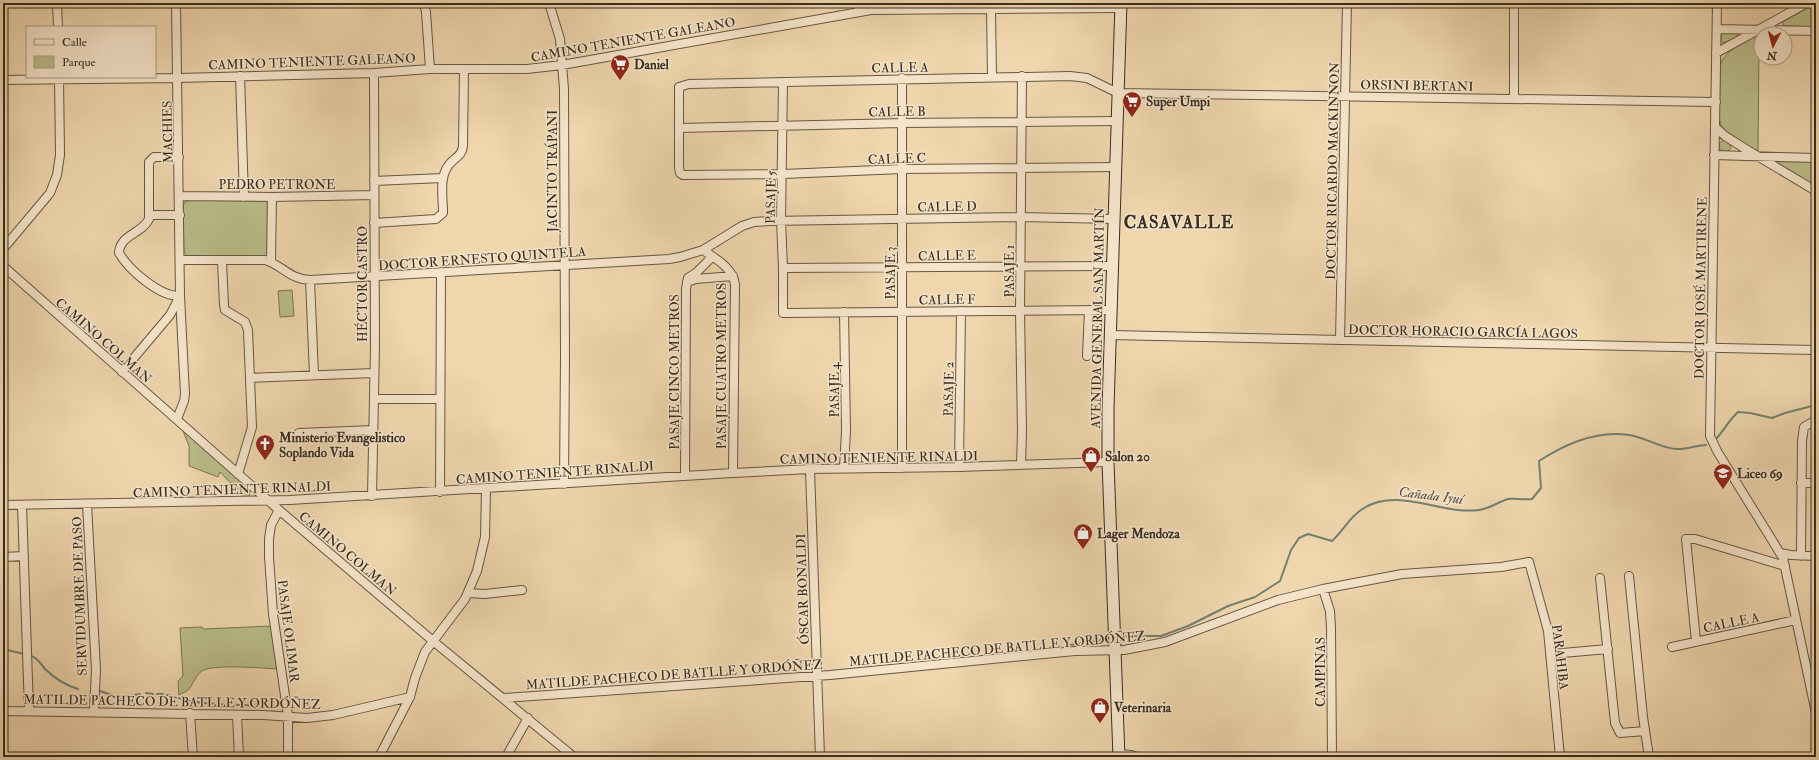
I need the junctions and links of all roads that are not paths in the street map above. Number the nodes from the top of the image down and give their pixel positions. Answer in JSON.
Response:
{"nodes":[{"id":1,"x":57,"y":3,"type":"edge"},
{"id":2,"x":176,"y":3,"type":"edge"},
{"id":3,"x":424,"y":3,"type":"edge"},
{"id":4,"x":549,"y":3,"type":"edge"},
{"id":5,"x":858,"y":3,"type":"edge"},
{"id":6,"x":1347,"y":3,"type":"edge"},
{"id":7,"x":1514,"y":3,"type":"edge"},
{"id":8,"x":1717,"y":3,"type":"edge"},
{"id":9,"x":1807,"y":3,"type":"edge"},
{"id":10,"x":1121,"y":5,"type":"edge"},
{"id":11,"x":956,"y":6,"type":"edge"},
{"id":12,"x":991,"y":8,"type":"junction"},
{"id":13,"x":859,"y":12,"type":"junction"},
{"id":14,"x":58,"y":26,"type":"edge"},
{"id":15,"x":1766,"y":26,"type":"edge"},
{"id":16,"x":1717,"y":29,"type":"junction"},
{"id":17,"x":1753,"y":30,"type":"edge"},
{"id":18,"x":1793,"y":31,"type":"edge"},
{"id":19,"x":1816,"y":31,"type":"edge"},
{"id":20,"x":1753,"y":33,"type":"edge"},
{"id":21,"x":1716,"y":53,"type":"junction"},
{"id":22,"x":562,"y":65,"type":"junction"},
{"id":23,"x":430,"y":69,"type":"junction"},
{"id":24,"x":464,"y":70,"type":"junction"},
{"id":25,"x":374,"y":72,"type":"junction"},
{"id":26,"x":240,"y":76,"type":"junction"},
{"id":27,"x":1022,"y":76,"type":"junction"},
{"id":28,"x":992,"y":77,"type":"junction"},
{"id":29,"x":59,"y":78,"type":"edge"},
{"id":30,"x":178,"y":78,"type":"junction"},
{"id":31,"x":902,"y":78,"type":"junction"},
{"id":32,"x":3,"y":80,"type":"edge"},
{"id":33,"x":783,"y":82,"type":"junction"},
{"id":34,"x":1118,"y":93,"type":"junction"},
{"id":35,"x":1345,"y":97,"type":"junction"},
{"id":36,"x":1514,"y":98,"type":"junction"},
{"id":37,"x":1716,"y":102,"type":"junction"},
{"id":38,"x":1116,"y":121,"type":"junction"},
{"id":39,"x":902,"y":122,"type":"junction"},
{"id":40,"x":1022,"y":122,"type":"junction"},
{"id":41,"x":782,"y":126,"type":"junction"},
{"id":42,"x":1715,"y":127,"type":"junction"},
{"id":43,"x":679,"y":128,"type":"junction"},
{"id":44,"x":1714,"y":155,"type":"junction"},
{"id":45,"x":1759,"y":156,"type":"junction"},
{"id":46,"x":179,"y":157,"type":"junction"},
{"id":47,"x":1816,"y":158,"type":"edge"},
{"id":48,"x":1115,"y":167,"type":"junction"},
{"id":49,"x":1022,"y":168,"type":"junction"},
{"id":50,"x":902,"y":169,"type":"junction"},
{"id":51,"x":783,"y":174,"type":"junction"},
{"id":52,"x":442,"y":178,"type":"junction"},
{"id":53,"x":374,"y":181,"type":"junction"},
{"id":54,"x":1816,"y":191,"type":"edge"},
{"id":55,"x":374,"y":195,"type":"junction"},
{"id":56,"x":180,"y":196,"type":"junction"},
{"id":57,"x":244,"y":197,"type":"junction"},
{"id":58,"x":272,"y":197,"type":"junction"},
{"id":59,"x":149,"y":215,"type":"junction"},
{"id":60,"x":180,"y":215,"type":"junction"},
{"id":61,"x":1021,"y":217,"type":"junction"},
{"id":62,"x":902,"y":218,"type":"junction"},
{"id":63,"x":1113,"y":219,"type":"junction"},
{"id":64,"x":781,"y":220,"type":"junction"},
{"id":65,"x":374,"y":223,"type":"junction"},
{"id":66,"x":3,"y":249,"type":"edge"},
{"id":67,"x":703,"y":250,"type":"junction"},
{"id":68,"x":712,"y":257,"type":"junction"},
{"id":69,"x":180,"y":260,"type":"junction"},
{"id":70,"x":222,"y":261,"type":"junction"},
{"id":71,"x":271,"y":262,"type":"junction"},
{"id":72,"x":565,"y":265,"type":"junction"},
{"id":73,"x":3,"y":266,"type":"edge"},
{"id":74,"x":1020,"y":266,"type":"junction"},
{"id":75,"x":1112,"y":266,"type":"junction"},
{"id":76,"x":784,"y":268,"type":"junction"},
{"id":77,"x":902,"y":268,"type":"junction"},
{"id":78,"x":441,"y":272,"type":"junction"},
{"id":79,"x":733,"y":276,"type":"junction"},
{"id":80,"x":374,"y":277,"type":"junction"},
{"id":81,"x":310,"y":280,"type":"junction"},
{"id":82,"x":687,"y":282,"type":"junction"},
{"id":83,"x":180,"y":296,"type":"junction"},
{"id":84,"x":1089,"y":310,"type":"junction"},
{"id":85,"x":1110,"y":310,"type":"junction"},
{"id":86,"x":961,"y":311,"type":"junction"},
{"id":87,"x":1020,"y":311,"type":"junction"},
{"id":88,"x":844,"y":312,"type":"junction"},
{"id":89,"x":902,"y":312,"type":"junction"},
{"id":90,"x":783,"y":313,"type":"joint"},
{"id":91,"x":1110,"y":335,"type":"junction"},
{"id":92,"x":1340,"y":340,"type":"junction"},
{"id":93,"x":1710,"y":347,"type":"junction"},
{"id":94,"x":1816,"y":350,"type":"edge"},
{"id":95,"x":1087,"y":356,"type":"dead end"},
{"id":96,"x":122,"y":372,"type":"junction"},
{"id":97,"x":374,"y":372,"type":"junction"},
{"id":98,"x":314,"y":375,"type":"junction"},
{"id":99,"x":250,"y":378,"type":"junction"},
{"id":100,"x":440,"y":398,"type":"junction"},
{"id":101,"x":374,"y":399,"type":"junction"},
{"id":102,"x":177,"y":419,"type":"junction"},
{"id":103,"x":1816,"y":420,"type":"edge"},
{"id":104,"x":373,"y":430,"type":"junction"},
{"id":105,"x":299,"y":433,"type":"dead end"},
{"id":106,"x":1108,"y":462,"type":"junction"},
{"id":107,"x":1021,"y":465,"type":"junction"},
{"id":108,"x":959,"y":467,"type":"junction"},
{"id":109,"x":844,"y":468,"type":"junction"},
{"id":110,"x":902,"y":468,"type":"junction"},
{"id":111,"x":810,"y":469,"type":"junction"},
{"id":112,"x":733,"y":472,"type":"junction"},
{"id":113,"x":238,"y":474,"type":"junction"},
{"id":114,"x":686,"y":475,"type":"junction"},
{"id":115,"x":1802,"y":483,"type":"junction"},
{"id":116,"x":1816,"y":483,"type":"edge"},
{"id":117,"x":564,"y":484,"type":"junction"},
{"id":118,"x":486,"y":489,"type":"junction"},
{"id":119,"x":440,"y":492,"type":"junction"},
{"id":120,"x":372,"y":496,"type":"junction"},
{"id":121,"x":269,"y":501,"type":"junction"},
{"id":122,"x":87,"y":504,"type":"junction"},
{"id":123,"x":3,"y":505,"type":"edge"},
{"id":124,"x":22,"y":505,"type":"junction"},
{"id":125,"x":279,"y":510,"type":"junction"},
{"id":126,"x":1780,"y":553,"type":"junction"},
{"id":127,"x":24,"y":556,"type":"junction"},
{"id":128,"x":1801,"y":556,"type":"junction"},
{"id":129,"x":1816,"y":556,"type":"edge"},
{"id":130,"x":3,"y":557,"type":"edge"},
{"id":131,"x":1530,"y":562,"type":"joint"},
{"id":132,"x":1785,"y":566,"type":"junction"},
{"id":133,"x":1629,"y":576,"type":"dead end"},
{"id":134,"x":1600,"y":578,"type":"dead end"},
{"id":135,"x":1323,"y":589,"type":"junction"},
{"id":136,"x":522,"y":590,"type":"dead end"},
{"id":137,"x":468,"y":593,"type":"junction"},
{"id":138,"x":1796,"y":620,"type":"junction"},
{"id":139,"x":433,"y":640,"type":"junction"},
{"id":140,"x":1696,"y":641,"type":"junction"},
{"id":141,"x":1672,"y":647,"type":"dead end"},
{"id":142,"x":1608,"y":649,"type":"junction"},
{"id":143,"x":1114,"y":651,"type":"junction"},
{"id":144,"x":1551,"y":654,"type":"junction"},
{"id":145,"x":817,"y":676,"type":"junction"},
{"id":146,"x":410,"y":697,"type":"junction"},
{"id":147,"x":503,"y":698,"type":"junction"},
{"id":148,"x":29,"y":710,"type":"junction"},
{"id":149,"x":3,"y":711,"type":"edge"},
{"id":150,"x":94,"y":712,"type":"junction"},
{"id":151,"x":190,"y":713,"type":"junction"},
{"id":152,"x":1816,"y":713,"type":"edge"},
{"id":153,"x":237,"y":715,"type":"junction"},
{"id":154,"x":288,"y":716,"type":"junction"},
{"id":155,"x":528,"y":718,"type":"junction"},
{"id":156,"x":1645,"y":731,"type":"junction"},
{"id":157,"x":1119,"y":756,"type":"edge"},
{"id":158,"x":193,"y":757,"type":"edge"},
{"id":159,"x":239,"y":757,"type":"edge"},
{"id":160,"x":288,"y":757,"type":"edge"},
{"id":161,"x":379,"y":757,"type":"edge"},
{"id":162,"x":506,"y":757,"type":"edge"},
{"id":163,"x":574,"y":757,"type":"edge"},
{"id":164,"x":820,"y":757,"type":"edge"},
{"id":165,"x":1137,"y":757,"type":"edge"},
{"id":166,"x":1332,"y":757,"type":"edge"},
{"id":167,"x":1560,"y":757,"type":"edge"},
{"id":168,"x":1649,"y":757,"type":"edge"}],
"edges":[{"from":1,"to":14,"type":"street"},
{"from":2,"to":30,"type":"street","name":"MACHIES"},
{"from":3,"to":23,"type":"street"},
{"from":4,"to":22,"type":"street","name":"JACINTO TRÁPANI"},
{"from":5,"to":13,"type":"street"},
{"from":6,"to":35,"type":"street","name":"DOCTOR RICARDO MACKINNON"},
{"from":7,"to":36,"type":"street"},
{"from":8,"to":16,"type":"street","name":"DOCTOR JOSÉ MARTIRENE"},
{"from":9,"to":15,"type":"street"},
{"from":10,"to":12,"type":"street","name":"CAMINO TENIENTE GALEANO"},
{"from":10,"to":34,"type":"main road","name":"AVENIDA GENERAL SAN MARTÍN"},
{"from":11,"to":12,"type":"street","name":"CAMINO TENIENTE GALEANO"},
{"from":11,"to":13,"type":"street","name":"CAMINO TENIENTE GALEANO"},
{"from":12,"to":28,"type":"street"},
{"from":13,"to":22,"type":"street","name":"CAMINO TENIENTE GALEANO"},
{"from":16,"to":17,"type":"street"},
{"from":16,"to":21,"type":"street","name":"DOCTOR JOSÉ MARTIRENE"},
{"from":18,"to":19,"type":"street"},
{"from":20,"to":21,"type":"street"},
{"from":21,"to":37,"type":"street","name":"DOCTOR JOSÉ MARTIRENE"},
{"from":22,"to":24,"type":"street","name":"CAMINO TENIENTE GALEANO"},
{"from":22,"to":72,"type":"street","name":"JACINTO TRÁPANI"},
{"from":23,"to":24,"type":"street","name":"CAMINO TENIENTE GALEANO"},
{"from":23,"to":25,"type":"street","name":"CAMINO TENIENTE GALEANO"},
{"from":24,"to":52,"type":"street"},
{"from":25,"to":26,"type":"street","name":"CAMINO TENIENTE GALEANO"},
{"from":25,"to":53,"type":"street","name":"HÉCTOR CASTRO"},
{"from":26,"to":30,"type":"street","name":"CAMINO TENIENTE GALEANO"},
{"from":26,"to":57,"type":"street"},
{"from":27,"to":28,"type":"street","name":"CALLE A"},
{"from":27,"to":34,"type":"street","name":"CALLE A"},
{"from":27,"to":40,"type":"street","name":"PASAJE 1"},
{"from":28,"to":31,"type":"street","name":"CALLE A"},
{"from":29,"to":30,"type":"street","name":"CAMINO TENIENTE GALEANO"},
{"from":29,"to":32,"type":"street","name":"CAMINO TENIENTE GALEANO"},
{"from":29,"to":66,"type":"street"},
{"from":30,"to":46,"type":"street","name":"MACHIES"},
{"from":31,"to":33,"type":"street","name":"CALLE A"},
{"from":31,"to":39,"type":"street","name":"PASAJE 3"},
{"from":33,"to":41,"type":"street","name":"PASAJE 5"},
{"from":33,"to":43,"type":"street","name":"CALLE A"},
{"from":34,"to":35,"type":"street","name":"ORSINI BERTANI"},
{"from":34,"to":38,"type":"main road","name":"AVENIDA GENERAL SAN MARTÍN"},
{"from":35,"to":36,"type":"street","name":"ORSINI BERTANI"},
{"from":35,"to":92,"type":"street","name":"DOCTOR RICARDO MACKINNON"},
{"from":36,"to":37,"type":"street","name":"ORSINI BERTANI"},
{"from":37,"to":42,"type":"street","name":"DOCTOR JOSÉ MARTIRENE"},
{"from":38,"to":40,"type":"street","name":"CALLE B"},
{"from":38,"to":48,"type":"main road","name":"AVENIDA GENERAL SAN MARTÍN"},
{"from":39,"to":40,"type":"street","name":"CALLE B"},
{"from":39,"to":41,"type":"street","name":"CALLE B"},
{"from":39,"to":50,"type":"street","name":"PASAJE 3"},
{"from":40,"to":49,"type":"street","name":"PASAJE 1"},
{"from":41,"to":43,"type":"street","name":"CALLE B"},
{"from":41,"to":51,"type":"street","name":"PASAJE 5"},
{"from":42,"to":44,"type":"street","name":"DOCTOR JOSÉ MARTIRENE"},
{"from":42,"to":45,"type":"street"},
{"from":43,"to":51,"type":"street","name":"CALLE C"},
{"from":44,"to":45,"type":"street"},
{"from":44,"to":93,"type":"street","name":"DOCTOR JOSÉ MARTIRENE"},
{"from":45,"to":47,"type":"street"},
{"from":45,"to":54,"type":"street"},
{"from":46,"to":56,"type":"street","name":"MACHIES"},
{"from":46,"to":59,"type":"street"},
{"from":48,"to":49,"type":"street","name":"CALLE C"},
{"from":48,"to":63,"type":"main road","name":"AVENIDA GENERAL SAN MARTÍN"},
{"from":49,"to":50,"type":"street","name":"CALLE C"},
{"from":49,"to":61,"type":"street","name":"PASAJE 1"},
{"from":50,"to":51,"type":"street","name":"CALLE C"},
{"from":50,"to":62,"type":"street","name":"PASAJE 3"},
{"from":51,"to":64,"type":"street","name":"PASAJE 5"},
{"from":52,"to":53,"type":"street"},
{"from":52,"to":65,"type":"street"},
{"from":53,"to":55,"type":"street","name":"HÉCTOR CASTRO"},
{"from":55,"to":58,"type":"street","name":"PEDRO PETRONE"},
{"from":55,"to":65,"type":"street","name":"HÉCTOR CASTRO"},
{"from":56,"to":57,"type":"street","name":"PEDRO PETRONE"},
{"from":56,"to":60,"type":"street","name":"MACHIES"},
{"from":57,"to":58,"type":"street","name":"PEDRO PETRONE"},
{"from":58,"to":71,"type":"street"},
{"from":59,"to":60,"type":"street"},
{"from":59,"to":83,"type":"street"},
{"from":60,"to":69,"type":"street","name":"MACHIES"},
{"from":61,"to":62,"type":"street","name":"CALLE D"},
{"from":61,"to":63,"type":"street","name":"CALLE D"},
{"from":61,"to":74,"type":"street","name":"PASAJE 1"},
{"from":62,"to":64,"type":"street","name":"CALLE D"},
{"from":62,"to":77,"type":"street","name":"PASAJE 3"},
{"from":63,"to":75,"type":"main road","name":"AVENIDA GENERAL SAN MARTÍN"},
{"from":64,"to":67,"type":"street","name":"DOCTOR ERNESTO QUINTELA"},
{"from":64,"to":76,"type":"street","name":"PASAJE 5"},
{"from":65,"to":80,"type":"street","name":"HÉCTOR CASTRO"},
{"from":67,"to":68,"type":"street","name":"PASAJE CUATRO METROS"},
{"from":67,"to":72,"type":"street","name":"DOCTOR ERNESTO QUINTELA"},
{"from":68,"to":79,"type":"street","name":"PASAJE CUATRO METROS"},
{"from":68,"to":82,"type":"street","name":"PASAJE CINCO METROS"},
{"from":69,"to":70,"type":"street","name":"DOCTOR ERNESTO QUINTELA"},
{"from":69,"to":83,"type":"street","name":"MACHIES"},
{"from":70,"to":71,"type":"street","name":"DOCTOR ERNESTO QUINTELA"},
{"from":70,"to":99,"type":"street"},
{"from":71,"to":81,"type":"street","name":"DOCTOR ERNESTO QUINTELA"},
{"from":72,"to":78,"type":"street","name":"DOCTOR ERNESTO QUINTELA"},
{"from":72,"to":117,"type":"street","name":"JACINTO TRÁPANI"},
{"from":73,"to":96,"type":"street","name":"CAMINO COLMAN"},
{"from":74,"to":75,"type":"street","name":"CALLE E"},
{"from":74,"to":77,"type":"street","name":"CALLE E"},
{"from":74,"to":87,"type":"street","name":"PASAJE 1"},
{"from":75,"to":85,"type":"main road","name":"AVENIDA GENERAL SAN MARTÍN"},
{"from":76,"to":77,"type":"street","name":"CALLE E"},
{"from":76,"to":90,"type":"street","name":"PASAJE 5"},
{"from":77,"to":89,"type":"street","name":"PASAJE 3"},
{"from":78,"to":80,"type":"street","name":"DOCTOR ERNESTO QUINTELA"},
{"from":78,"to":100,"type":"street"},
{"from":79,"to":82,"type":"street"},
{"from":79,"to":112,"type":"street","name":"PASAJE CUATRO METROS"},
{"from":80,"to":81,"type":"street","name":"DOCTOR ERNESTO QUINTELA"},
{"from":80,"to":97,"type":"street","name":"HÉCTOR CASTRO"},
{"from":81,"to":98,"type":"street"},
{"from":82,"to":114,"type":"street","name":"PASAJE CINCO METROS"},
{"from":83,"to":96,"type":"street"},
{"from":83,"to":102,"type":"street","name":"MACHIES"},
{"from":84,"to":85,"type":"street","name":"CALLE F"},
{"from":84,"to":87,"type":"street","name":"CALLE F"},
{"from":84,"to":95,"type":"street"},
{"from":85,"to":91,"type":"main road","name":"AVENIDA GENERAL SAN MARTÍN"},
{"from":86,"to":87,"type":"street","name":"CALLE F"},
{"from":86,"to":89,"type":"street","name":"CALLE F"},
{"from":86,"to":108,"type":"street","name":"PASAJE 2"},
{"from":87,"to":107,"type":"street","name":"PASAJE 1"},
{"from":88,"to":89,"type":"street","name":"CALLE F"},
{"from":88,"to":90,"type":"street","name":"CALLE F"},
{"from":88,"to":109,"type":"street","name":"PASAJE 4"},
{"from":89,"to":110,"type":"street","name":"PASAJE 3"},
{"from":91,"to":92,"type":"street","name":"DOCTOR HORACIO GARCÍA LAGOS"},
{"from":91,"to":106,"type":"main road","name":"AVENIDA GENERAL SAN MARTÍN"},
{"from":92,"to":93,"type":"street","name":"DOCTOR HORACIO GARCÍA LAGOS"},
{"from":93,"to":94,"type":"street","name":"DOCTOR HORACIO GARCÍA LAGOS"},
{"from":93,"to":126,"type":"street","name":"DOCTOR JOSÉ MARTIRENE"},
{"from":96,"to":102,"type":"street","name":"CAMINO COLMAN"},
{"from":97,"to":98,"type":"street"},
{"from":97,"to":101,"type":"street","name":"HÉCTOR CASTRO"},
{"from":98,"to":99,"type":"street"},
{"from":99,"to":113,"type":"street"},
{"from":100,"to":101,"type":"street"},
{"from":100,"to":119,"type":"street"},
{"from":101,"to":104,"type":"street","name":"HÉCTOR CASTRO"},
{"from":102,"to":113,"type":"street","name":"CAMINO COLMAN"},
{"from":103,"to":115,"type":"street"},
{"from":104,"to":105,"type":"street"},
{"from":104,"to":120,"type":"street","name":"HÉCTOR CASTRO"},
{"from":106,"to":107,"type":"street","name":"CAMINO TENIENTE RINALDI"},
{"from":106,"to":143,"type":"main road","name":"AVENIDA GENERAL SAN MARTÍN"},
{"from":107,"to":108,"type":"street","name":"CAMINO TENIENTE RINALDI"},
{"from":108,"to":110,"type":"street","name":"CAMINO TENIENTE RINALDI"},
{"from":109,"to":110,"type":"street","name":"CAMINO TENIENTE RINALDI"},
{"from":109,"to":111,"type":"street","name":"CAMINO TENIENTE RINALDI"},
{"from":111,"to":112,"type":"street","name":"CAMINO TENIENTE RINALDI"},
{"from":111,"to":145,"type":"street","name":"ÓSCAR BONALDI"},
{"from":112,"to":114,"type":"street","name":"CAMINO TENIENTE RINALDI"},
{"from":113,"to":121,"type":"street","name":"CAMINO COLMAN"},
{"from":114,"to":117,"type":"street","name":"CAMINO TENIENTE RINALDI"},
{"from":115,"to":116,"type":"street"},
{"from":115,"to":128,"type":"street"},
{"from":117,"to":118,"type":"street","name":"CAMINO TENIENTE RINALDI"},
{"from":118,"to":119,"type":"street","name":"CAMINO TENIENTE RINALDI"},
{"from":118,"to":137,"type":"street"},
{"from":119,"to":120,"type":"street","name":"CAMINO TENIENTE RINALDI"},
{"from":120,"to":121,"type":"street","name":"CAMINO TENIENTE RINALDI"},
{"from":121,"to":122,"type":"street","name":"CAMINO TENIENTE RINALDI"},
{"from":121,"to":125,"type":"street","name":"CAMINO COLMAN"},
{"from":122,"to":124,"type":"street","name":"CAMINO TENIENTE RINALDI"},
{"from":122,"to":150,"type":"street","name":"SERVIDUMBRE DE PASO"},
{"from":123,"to":124,"type":"street","name":"CAMINO TENIENTE RINALDI"},
{"from":124,"to":127,"type":"street"},
{"from":125,"to":139,"type":"street","name":"CAMINO COLMAN"},
{"from":125,"to":154,"type":"street","name":"PASAJE OLIMAR"},
{"from":126,"to":128,"type":"street"},
{"from":126,"to":132,"type":"street","name":"DOCTOR JOSÉ MARTIRENE"},
{"from":127,"to":130,"type":"street"},
{"from":127,"to":148,"type":"street"},
{"from":128,"to":129,"type":"street"},
{"from":131,"to":135,"type":"street","name":"MATILDE PACHECO DE BATLLE Y ORDÓÑEZ"},
{"from":131,"to":144,"type":"street","name":"PARAHIBA"},
{"from":132,"to":138,"type":"street","name":"DOCTOR JOSÉ MARTIRENE"},
{"from":132,"to":140,"type":"street"},
{"from":133,"to":156,"type":"street"},
{"from":134,"to":142,"type":"street"},
{"from":135,"to":143,"type":"street","name":"MATILDE PACHECO DE BATLLE Y ORDÓÑEZ"},
{"from":135,"to":166,"type":"street","name":"CAMPINAS"},
{"from":136,"to":137,"type":"street"},
{"from":137,"to":139,"type":"street"},
{"from":138,"to":140,"type":"street","name":"CALLE A"},
{"from":138,"to":152,"type":"street","name":"DOCTOR JOSÉ MARTIRENE"},
{"from":139,"to":146,"type":"street"},
{"from":139,"to":147,"type":"street","name":"CAMINO COLMAN"},
{"from":140,"to":141,"type":"street","name":"CALLE A"},
{"from":142,"to":144,"type":"street"},
{"from":142,"to":156,"type":"street"},
{"from":143,"to":145,"type":"street","name":"MATILDE PACHECO DE BATLLE Y ORDÓÑEZ"},
{"from":143,"to":157,"type":"main road","name":"AVENIDA GENERAL SAN MARTÍN"},
{"from":144,"to":167,"type":"street","name":"PARAHIBA"},
{"from":145,"to":147,"type":"street","name":"MATILDE PACHECO DE BATLLE Y ORDÓÑEZ"},
{"from":145,"to":164,"type":"street","name":"ÓSCAR BONALDI"},
{"from":146,"to":154,"type":"street","name":"MATILDE PACHECO DE BATLLE Y ORDÓÑEZ"},
{"from":146,"to":161,"type":"street"},
{"from":147,"to":155,"type":"street","name":"CAMINO COLMAN"},
{"from":148,"to":149,"type":"street","name":"MATILDE PACHECO DE BATLLE Y ORDÓÑEZ"},
{"from":148,"to":150,"type":"street","name":"MATILDE PACHECO DE BATLLE Y ORDÓÑEZ"},
{"from":150,"to":151,"type":"street","name":"MATILDE PACHECO DE BATLLE Y ORDÓÑEZ"},
{"from":151,"to":153,"type":"street","name":"MATILDE PACHECO DE BATLLE Y ORDÓÑEZ"},
{"from":151,"to":158,"type":"street"},
{"from":153,"to":154,"type":"street","name":"MATILDE PACHECO DE BATLLE Y ORDÓÑEZ"},
{"from":153,"to":159,"type":"street"},
{"from":154,"to":160,"type":"street","name":"PASAJE OLIMAR"},
{"from":155,"to":162,"type":"street"},
{"from":155,"to":163,"type":"street","name":"CAMINO COLMAN"},
{"from":156,"to":168,"type":"street"},
{"from":157,"to":165,"type":"street","name":"AVENIDA GENERAL SAN MARTÍN"}]}
